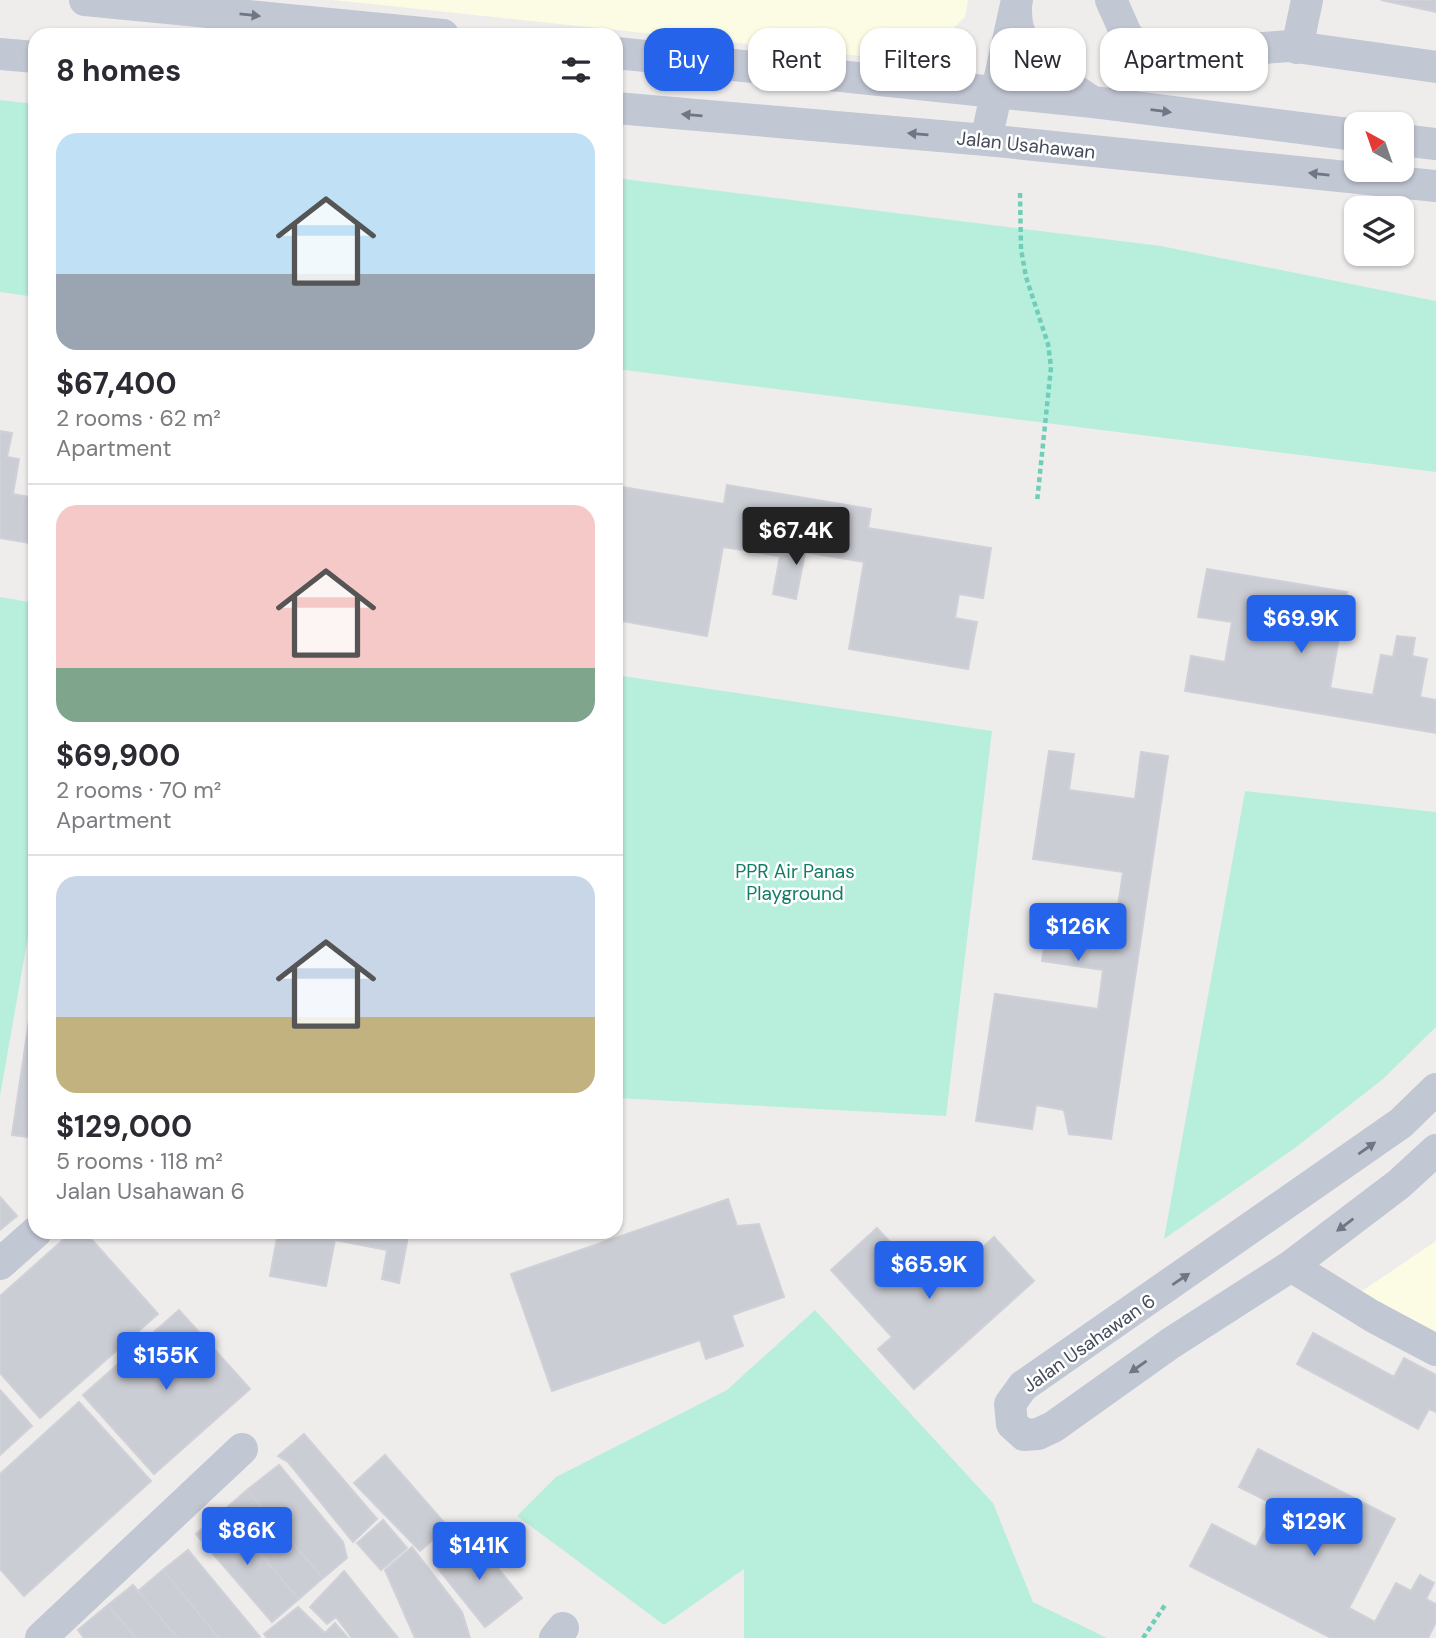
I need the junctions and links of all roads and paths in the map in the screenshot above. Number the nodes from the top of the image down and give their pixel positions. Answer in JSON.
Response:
{"nodes":[{"id":1,"x":85,"y":0,"type":"edge"},
{"id":2,"x":1111,"y":0,"type":"edge"},
{"id":3,"x":1307,"y":0,"type":"edge"},
{"id":4,"x":1016,"y":2,"type":"edge"},
{"id":5,"x":172,"y":3,"type":"edge"},
{"id":6,"x":384,"y":28,"type":"edge"},
{"id":7,"x":1297,"y":48,"type":"junction"},
{"id":8,"x":0,"y":54,"type":"edge"},
{"id":9,"x":623,"y":54,"type":"edge"},
{"id":10,"x":28,"y":56,"type":"edge"},
{"id":11,"x":1436,"y":68,"type":"edge"},
{"id":12,"x":996,"y":94,"type":"junction"},
{"id":13,"x":1093,"y":102,"type":"junction"},
{"id":14,"x":623,"y":109,"type":"edge"},
{"id":15,"x":1344,"y":133,"type":"edge"},
{"id":16,"x":986,"y":140,"type":"junction"},
{"id":17,"x":1414,"y":141,"type":"edge"},
{"id":18,"x":1436,"y":144,"type":"edge"},
{"id":19,"x":1436,"y":186,"type":"edge"},
{"id":20,"x":1020,"y":193,"type":"dead end"},
{"id":21,"x":1037,"y":502,"type":"dead end"},
{"id":22,"x":1436,"y":1089,"type":"edge"},
{"id":23,"x":1436,"y":1150,"type":"edge"},
{"id":24,"x":28,"y":1239,"type":"edge"},
{"id":25,"x":0,"y":1264,"type":"edge"},
{"id":26,"x":1291,"y":1266,"type":"junction"},
{"id":27,"x":1436,"y":1350,"type":"edge"},
{"id":28,"x":242,"y":1448,"type":"dead end"},
{"id":29,"x":1165,"y":1605,"type":"dead end"},
{"id":30,"x":41,"y":1638,"type":"edge"},
{"id":31,"x":1143,"y":1638,"type":"edge"}],
"edges":[{"from":1,"to":5,"type":"street"},
{"from":2,"to":7,"type":"street"},
{"from":3,"to":7,"type":"street"},
{"from":4,"to":12,"type":"street"},
{"from":4,"to":13,"type":"street"},
{"from":5,"to":6,"type":"street","one_way":true},
{"from":7,"to":11,"type":"street"},
{"from":8,"to":10,"type":"street"},
{"from":9,"to":12,"type":"street"},
{"from":12,"to":13,"type":"street"},
{"from":12,"to":16,"type":"street"},
{"from":13,"to":15,"type":"street","one_way":true},
{"from":16,"to":14,"type":"street","name":"Jalan Usahawan","one_way":true},
{"from":19,"to":16,"type":"street","name":"Jalan Usahawan","one_way":true},
{"from":17,"to":18,"type":"street"},
{"from":20,"to":21,"type":"path"},
{"from":26,"to":22,"type":"street","name":"Jalan Usahawan 6","one_way":true},
{"from":23,"to":26,"type":"street","name":"Jalan Usahawan 6","one_way":true},
{"from":24,"to":25,"type":"street"},
{"from":26,"to":27,"type":"street"},
{"from":28,"to":30,"type":"street"},
{"from":29,"to":31,"type":"path"}]}
